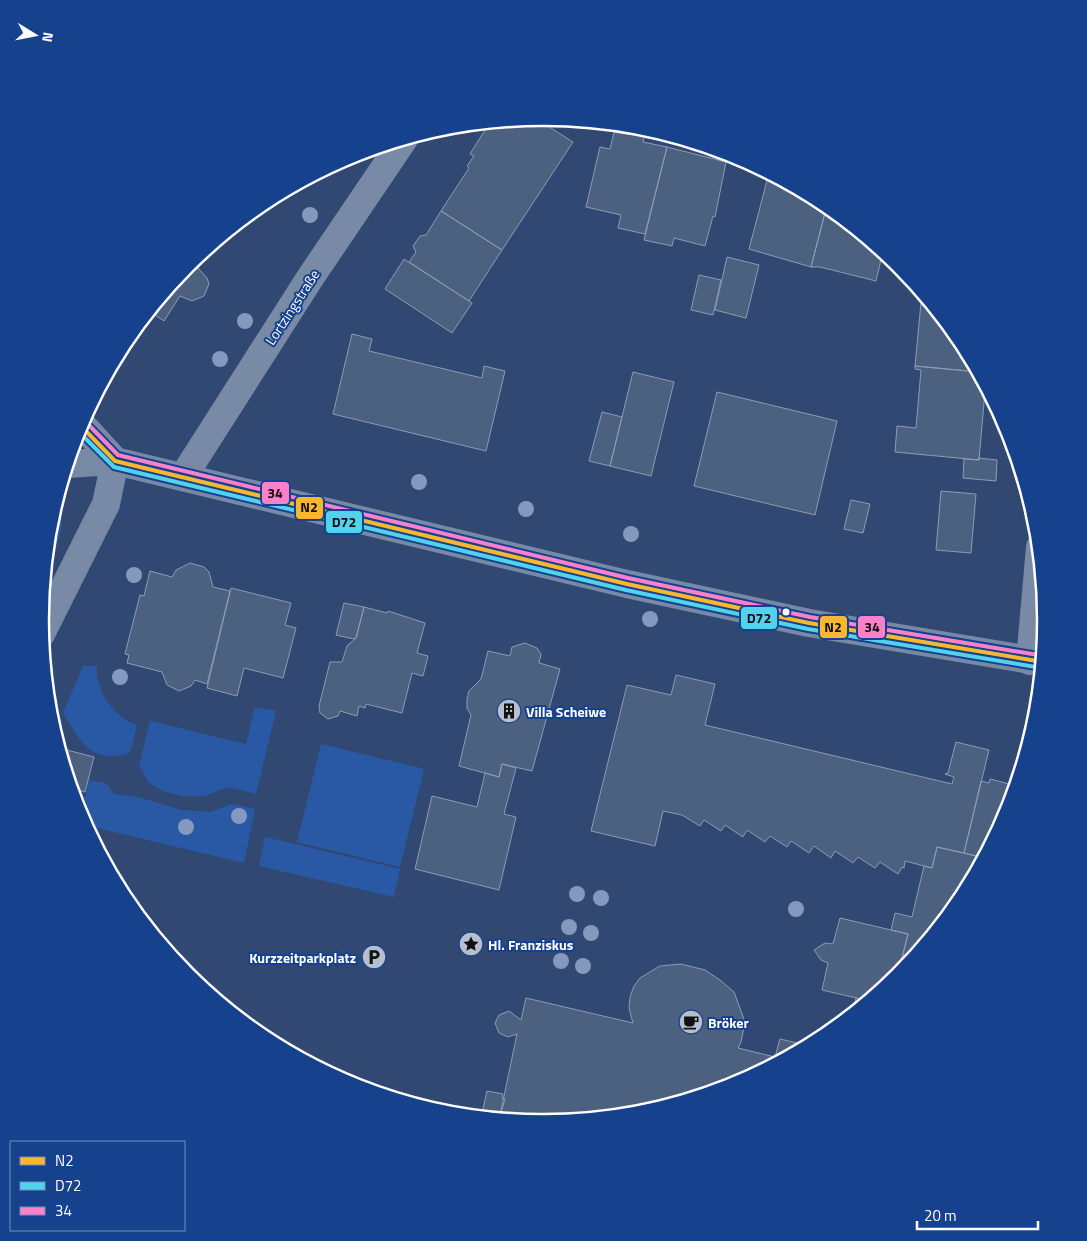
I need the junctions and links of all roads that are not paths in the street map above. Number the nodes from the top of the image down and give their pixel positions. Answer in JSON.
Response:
{"nodes":[{"id":1,"x":398,"y":148,"type":"edge"},
{"id":2,"x":87,"y":430,"type":"edge"},
{"id":3,"x":115,"y":461,"type":"junction"},
{"id":4,"x":74,"y":464,"type":"edge"},
{"id":5,"x":183,"y":477,"type":"junction"},
{"id":6,"x":1038,"y":612,"type":"edge"},
{"id":7,"x":49,"y":618,"type":"edge"},
{"id":8,"x":1036,"y":662,"type":"edge"}],
"edges":[{"from":1,"to":5,"type":"street","name":"Lortzingstraße"},
{"from":2,"to":3,"type":"main road"},
{"from":3,"to":4,"type":"main road"},
{"from":3,"to":5,"type":"main road"},
{"from":3,"to":7,"type":"street"},
{"from":5,"to":8,"type":"main road"},
{"from":6,"to":8,"type":"street"}]}
